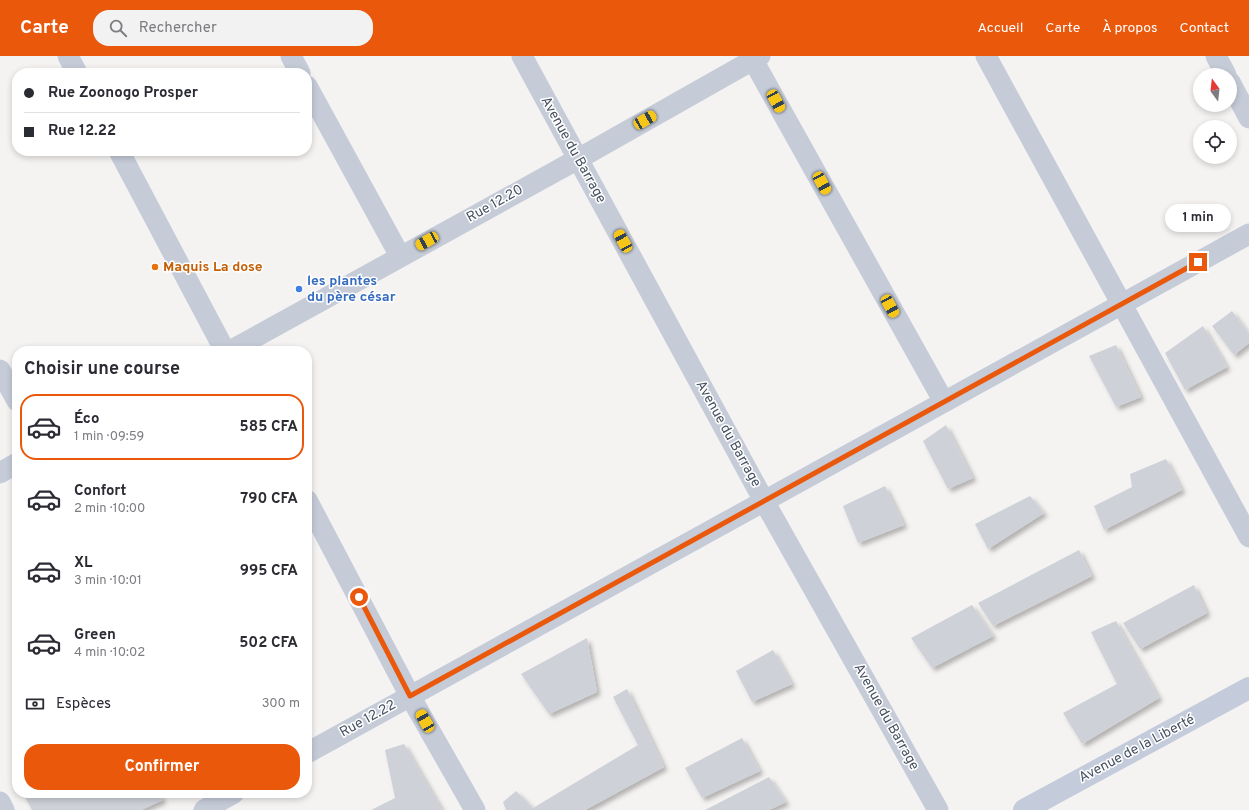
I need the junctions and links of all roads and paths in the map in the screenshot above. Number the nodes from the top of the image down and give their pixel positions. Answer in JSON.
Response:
{"nodes":[{"id":1,"x":68,"y":56,"type":"edge"},
{"id":2,"x":291,"y":56,"type":"edge"},
{"id":3,"x":522,"y":56,"type":"edge"},
{"id":4,"x":986,"y":56,"type":"edge"},
{"id":5,"x":1216,"y":56,"type":"edge"},
{"id":6,"x":757,"y":58,"type":"edge"},
{"id":7,"x":74,"y":68,"type":"edge"},
{"id":8,"x":297,"y":68,"type":"edge"},
{"id":9,"x":1222,"y":68,"type":"edge"},
{"id":10,"x":312,"y":95,"type":"edge"},
{"id":11,"x":1237,"y":95,"type":"edge"},
{"id":12,"x":1249,"y":118,"type":"edge"},
{"id":13,"x":122,"y":156,"type":"edge"},
{"id":14,"x":578,"y":159,"type":"junction"},
{"id":15,"x":1249,"y":234,"type":"edge"},
{"id":16,"x":400,"y":256,"type":"junction"},
{"id":17,"x":1121,"y":304,"type":"junction"},
{"id":18,"x":222,"y":346,"type":"edge"},
{"id":19,"x":239,"y":346,"type":"edge"},
{"id":20,"x":0,"y":370,"type":"edge"},
{"id":21,"x":12,"y":393,"type":"edge"},
{"id":22,"x":944,"y":402,"type":"junction"},
{"id":23,"x":12,"y":466,"type":"edge"},
{"id":24,"x":0,"y":473,"type":"edge"},
{"id":25,"x":764,"y":501,"type":"junction"},
{"id":26,"x":312,"y":510,"type":"edge"},
{"id":27,"x":1249,"y":537,"type":"edge"},
{"id":28,"x":1249,"y":688,"type":"edge"},
{"id":29,"x":410,"y":696,"type":"junction"},
{"id":30,"x":312,"y":750,"type":"edge"},
{"id":31,"x":225,"y":798,"type":"edge"},
{"id":32,"x":0,"y":802,"type":"edge"},
{"id":33,"x":4,"y":810,"type":"edge"},
{"id":34,"x":204,"y":810,"type":"edge"},
{"id":35,"x":475,"y":810,"type":"edge"},
{"id":36,"x":938,"y":810,"type":"edge"},
{"id":37,"x":1024,"y":810,"type":"edge"}],
"edges":[{"from":1,"to":7,"type":"street"},
{"from":2,"to":8,"type":"street"},
{"from":3,"to":14,"type":"street","name":"Avenue du Barrage"},
{"from":4,"to":17,"type":"street"},
{"from":5,"to":9,"type":"street"},
{"from":6,"to":14,"type":"street","name":"Rue 12.20"},
{"from":6,"to":22,"type":"street"},
{"from":10,"to":16,"type":"street"},
{"from":11,"to":12,"type":"street"},
{"from":13,"to":18,"type":"street"},
{"from":14,"to":16,"type":"street","name":"Rue 12.20"},
{"from":14,"to":25,"type":"street","name":"Avenue du Barrage"},
{"from":15,"to":17,"type":"street","name":"Rue 12.22"},
{"from":16,"to":19,"type":"street","name":"Rue 12.20"},
{"from":17,"to":22,"type":"street","name":"Rue 12.22"},
{"from":17,"to":27,"type":"street"},
{"from":20,"to":21,"type":"street"},
{"from":22,"to":25,"type":"street","name":"Rue 12.22"},
{"from":23,"to":24,"type":"street"},
{"from":25,"to":29,"type":"street","name":"Rue 12.22"},
{"from":25,"to":36,"type":"street","name":"Avenue du Barrage"},
{"from":26,"to":29,"type":"street"},
{"from":28,"to":37,"type":"main road","name":"Avenue de la Liberté"},
{"from":29,"to":30,"type":"street","name":"Rue 12.22"},
{"from":29,"to":35,"type":"street"},
{"from":31,"to":34,"type":"street"},
{"from":32,"to":33,"type":"street"}]}
